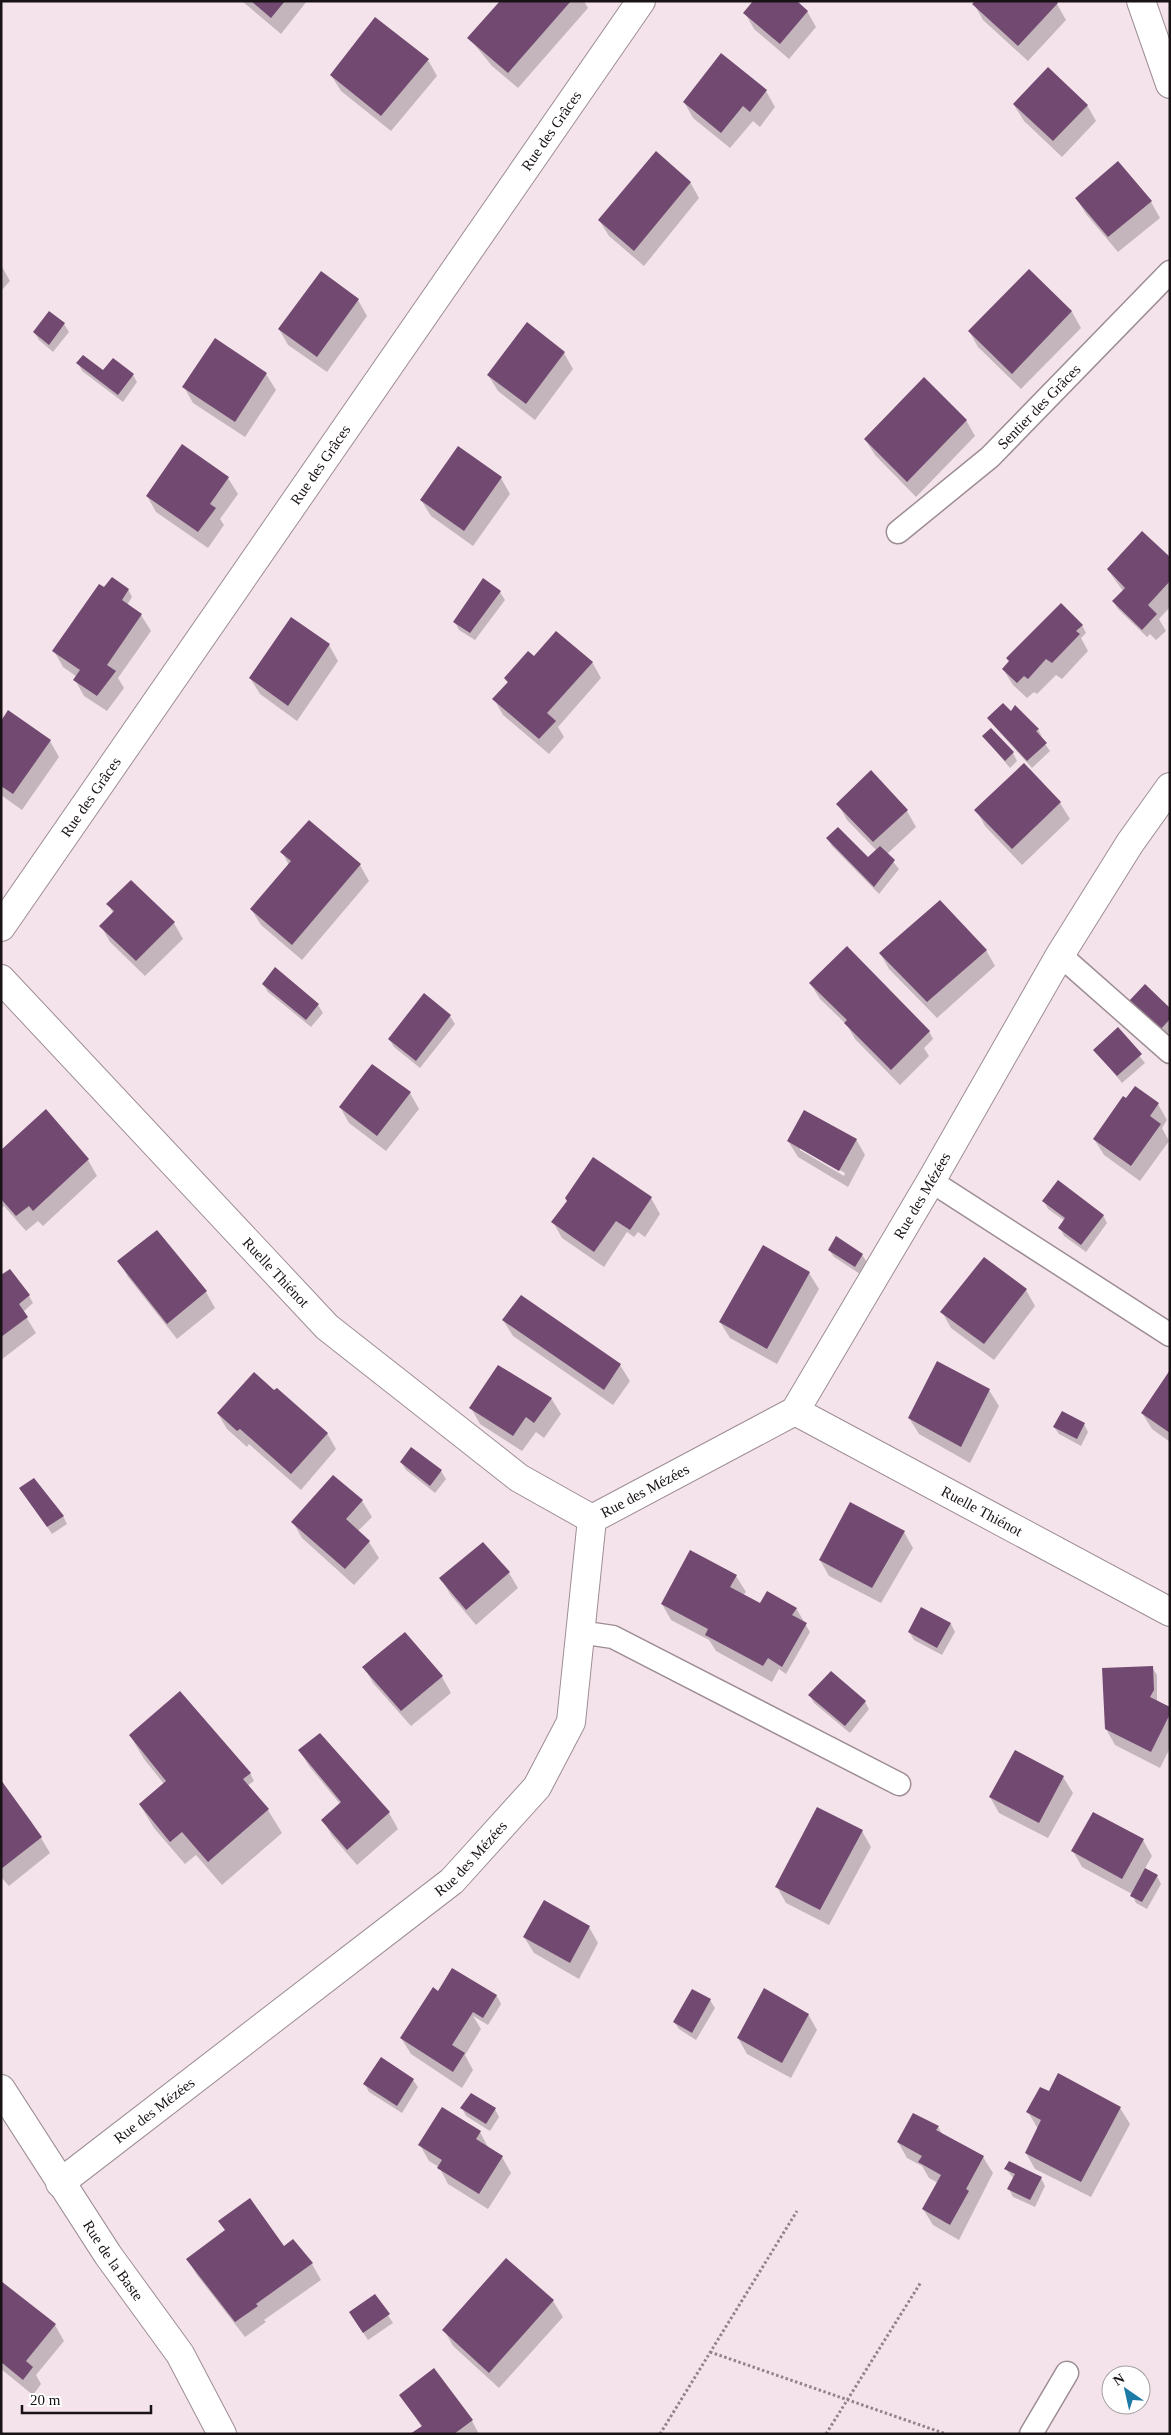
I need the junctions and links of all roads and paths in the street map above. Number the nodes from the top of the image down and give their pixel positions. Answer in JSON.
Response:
{"nodes":[{"id":1,"x":641,"y":1,"type":"edge"},
{"id":2,"x":1141,"y":1,"type":"edge"},
{"id":3,"x":1170,"y":84,"type":"edge"},
{"id":4,"x":1170,"y":272,"type":"edge"},
{"id":5,"x":898,"y":532,"type":"dead end"},
{"id":6,"x":1170,"y":787,"type":"edge"},
{"id":7,"x":1,"y":927,"type":"edge"},
{"id":8,"x":1060,"y":955,"type":"junction"},
{"id":9,"x":1,"y":979,"type":"edge"},
{"id":10,"x":1170,"y":1052,"type":"edge"},
{"id":11,"x":931,"y":1181,"type":"junction"},
{"id":12,"x":1170,"y":1335,"type":"edge"},
{"id":13,"x":795,"y":1411,"type":"junction"},
{"id":14,"x":592,"y":1519,"type":"junction"},
{"id":15,"x":1170,"y":1612,"type":"edge"},
{"id":16,"x":579,"y":1632,"type":"junction"},
{"id":17,"x":899,"y":1784,"type":"dead end"},
{"id":18,"x":1,"y":2090,"type":"edge"},
{"id":19,"x":60,"y":2183,"type":"junction"},
{"id":20,"x":797,"y":2211,"type":"dead end"},
{"id":21,"x":921,"y":2282,"type":"dead end"},
{"id":22,"x":710,"y":2352,"type":"junction"},
{"id":23,"x":1067,"y":2373,"type":"dead end"},
{"id":24,"x":847,"y":2400,"type":"junction"},
{"id":25,"x":222,"y":2434,"type":"edge"},
{"id":26,"x":660,"y":2434,"type":"edge"},
{"id":27,"x":826,"y":2434,"type":"edge"},
{"id":28,"x":946,"y":2434,"type":"edge"},
{"id":29,"x":1031,"y":2434,"type":"edge"}],
"edges":[{"from":1,"to":7,"type":"street","name":"Rue des Grâces"},
{"from":2,"to":3,"type":"street"},
{"from":4,"to":5,"type":"lane","name":"Sentier des Grâces"},
{"from":6,"to":8,"type":"street","name":"Rue des Mézées"},
{"from":8,"to":10,"type":"lane"},
{"from":8,"to":11,"type":"street","name":"Rue des Mézées"},
{"from":9,"to":14,"type":"street","name":"Ruelle Thiénot"},
{"from":11,"to":12,"type":"lane"},
{"from":11,"to":13,"type":"street","name":"Rue des Mézées"},
{"from":13,"to":14,"type":"street","name":"Rue des Mézées"},
{"from":13,"to":15,"type":"street","name":"Ruelle Thiénot"},
{"from":14,"to":16,"type":"street","name":"Rue des Mézées"},
{"from":16,"to":17,"type":"lane"},
{"from":16,"to":19,"type":"street","name":"Rue des Mézées"},
{"from":18,"to":19,"type":"street","name":"Rue de la Baste"},
{"from":19,"to":25,"type":"street","name":"Rue de la Baste"},
{"from":20,"to":22,"type":"path"},
{"from":21,"to":24,"type":"path"},
{"from":22,"to":24,"type":"path"},
{"from":22,"to":26,"type":"path"},
{"from":23,"to":29,"type":"lane"},
{"from":24,"to":27,"type":"path"},
{"from":24,"to":28,"type":"path"}]}
